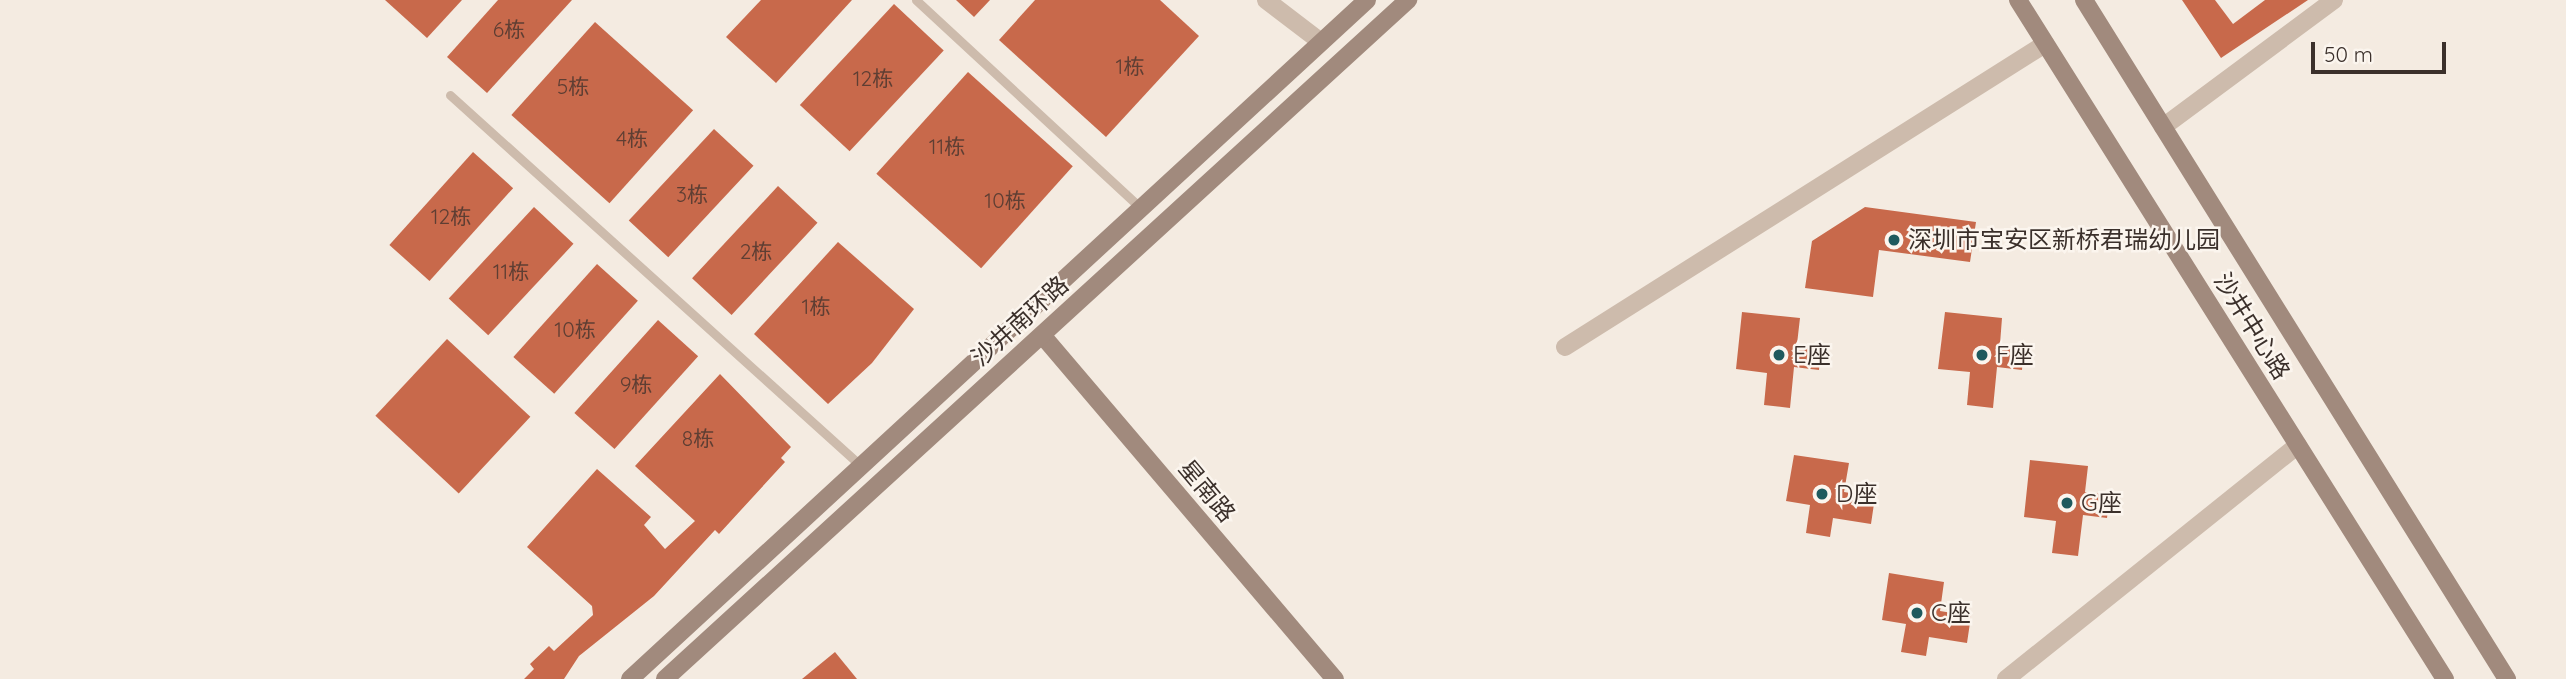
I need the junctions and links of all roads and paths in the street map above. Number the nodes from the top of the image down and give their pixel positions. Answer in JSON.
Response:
{"nodes":[{"id":1,"x":916,"y":0,"type":"edge"},
{"id":2,"x":1266,"y":0,"type":"edge"},
{"id":3,"x":1367,"y":0,"type":"edge"},
{"id":4,"x":1408,"y":0,"type":"edge"},
{"id":5,"x":2018,"y":0,"type":"edge"},
{"id":6,"x":2084,"y":0,"type":"edge"},
{"id":7,"x":2334,"y":0,"type":"edge"},
{"id":8,"x":1321,"y":42,"type":"junction"},
{"id":9,"x":2045,"y":44,"type":"junction"},
{"id":10,"x":450,"y":95,"type":"dead end"},
{"id":11,"x":2163,"y":127,"type":"junction"},
{"id":12,"x":1141,"y":208,"type":"junction"},
{"id":13,"x":1042,"y":335,"type":"junction"},
{"id":14,"x":1565,"y":346,"type":"dead end"},
{"id":15,"x":2298,"y":445,"type":"junction"},
{"id":16,"x":861,"y":466,"type":"junction"},
{"id":17,"x":630,"y":679,"type":"edge"},
{"id":18,"x":665,"y":679,"type":"edge"},
{"id":19,"x":1335,"y":679,"type":"edge"},
{"id":20,"x":2006,"y":679,"type":"edge"},
{"id":21,"x":2445,"y":679,"type":"edge"},
{"id":22,"x":2507,"y":679,"type":"edge"}],
"edges":[{"from":1,"to":12,"type":"lane"},
{"from":2,"to":8,"type":"street"},
{"from":3,"to":8,"type":"street","name":"沙井南环路"},
{"from":4,"to":13,"type":"street","name":"沙井南环路"},
{"from":5,"to":9,"type":"street","name":"沙井中心路"},
{"from":6,"to":11,"type":"street","name":"沙井中心路"},
{"from":7,"to":11,"type":"street"},
{"from":8,"to":12,"type":"street","name":"沙井南环路"},
{"from":9,"to":14,"type":"street"},
{"from":9,"to":15,"type":"street","name":"沙井中心路"},
{"from":10,"to":16,"type":"lane"},
{"from":11,"to":22,"type":"street","name":"沙井中心路"},
{"from":12,"to":16,"type":"street","name":"沙井南环路"},
{"from":13,"to":18,"type":"street","name":"沙井南环路"},
{"from":13,"to":19,"type":"street","name":"星南路"},
{"from":15,"to":20,"type":"street"},
{"from":15,"to":21,"type":"street","name":"沙井中心路"},
{"from":16,"to":17,"type":"street","name":"沙井南环路"}]}
